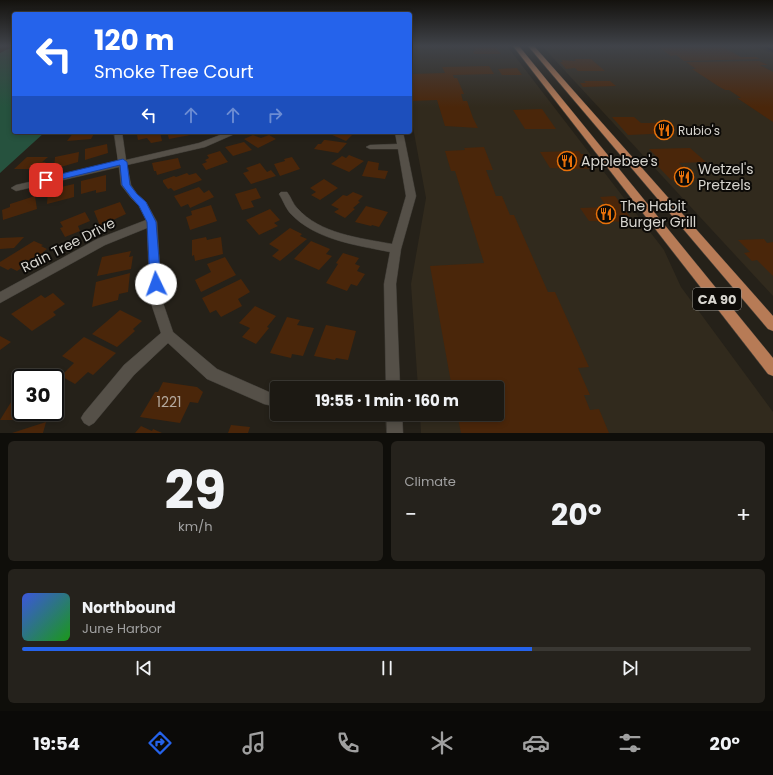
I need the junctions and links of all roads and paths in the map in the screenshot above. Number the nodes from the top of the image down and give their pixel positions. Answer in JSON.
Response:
{"nodes":[{"id":1,"x":532,"y":66,"type":"edge"},
{"id":2,"x":542,"y":66,"type":"edge"},
{"id":3,"x":548,"y":66,"type":"edge"},
{"id":4,"x":559,"y":80,"type":"junction"},
{"id":5,"x":118,"y":134,"type":"edge"},
{"id":6,"x":230,"y":134,"type":"edge"},
{"id":7,"x":399,"y":134,"type":"edge"},
{"id":8,"x":401,"y":146,"type":"junction"},
{"id":9,"x":370,"y":147,"type":"dead end"},
{"id":10,"x":123,"y":162,"type":"junction"},
{"id":11,"x":16,"y":188,"type":"dead end"},
{"id":12,"x":284,"y":194,"type":"dead end"},
{"id":13,"x":152,"y":222,"type":"junction"},
{"id":14,"x":396,"y":249,"type":"junction"},
{"id":15,"x":0,"y":298,"type":"edge"},
{"id":16,"x":773,"y":325,"type":"edge"},
{"id":17,"x":168,"y":335,"type":"junction"},
{"id":18,"x":773,"y":369,"type":"edge"},
{"id":19,"x":393,"y":381,"type":"edge"},
{"id":20,"x":270,"y":398,"type":"edge"},
{"id":21,"x":89,"y":418,"type":"dead end"},
{"id":22,"x":394,"y":421,"type":"edge"},
{"id":23,"x":395,"y":433,"type":"edge"}],
"edges":[{"from":1,"to":18,"type":"main road","number":"CA 90"},
{"from":2,"to":4,"type":"main road"},
{"from":3,"to":4,"type":"main road","number":"CA 90"},
{"from":4,"to":16,"type":"main road","number":"CA 90"},
{"from":5,"to":10,"type":"street"},
{"from":6,"to":10,"type":"street"},
{"from":7,"to":8,"type":"street"},
{"from":8,"to":9,"type":"street"},
{"from":8,"to":14,"type":"street"},
{"from":10,"to":11,"type":"street"},
{"from":10,"to":13,"type":"street"},
{"from":12,"to":14,"type":"street"},
{"from":13,"to":15,"type":"street","name":"Rain Tree Drive"},
{"from":13,"to":17,"type":"street"},
{"from":14,"to":19,"type":"street"},
{"from":17,"to":20,"type":"street"},
{"from":17,"to":21,"type":"street"},
{"from":22,"to":23,"type":"street"}]}
